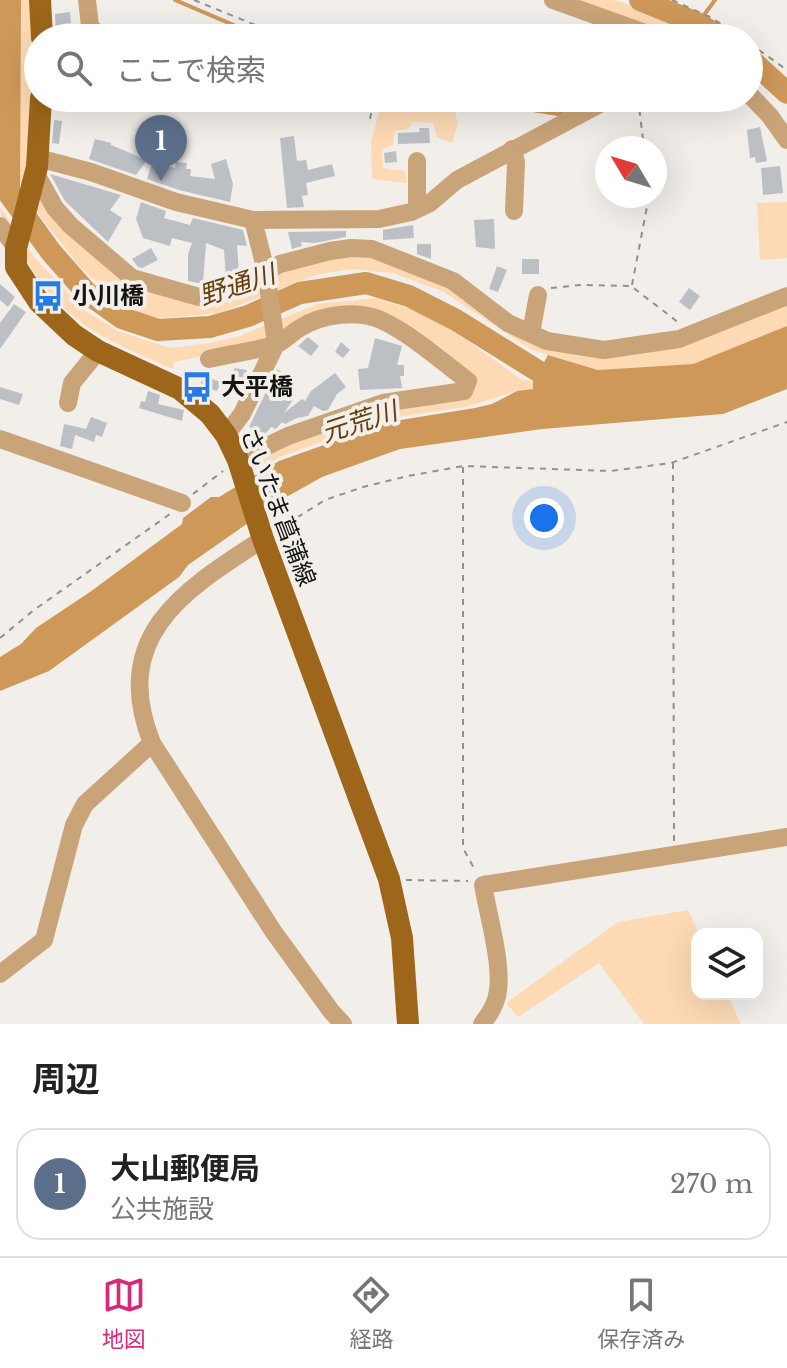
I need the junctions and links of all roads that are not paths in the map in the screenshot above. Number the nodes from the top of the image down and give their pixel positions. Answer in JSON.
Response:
{"nodes":[{"id":1,"x":40,"y":0,"type":"edge"},
{"id":2,"x":87,"y":0,"type":"edge"},
{"id":3,"x":553,"y":0,"type":"edge"},
{"id":4,"x":41,"y":24,"type":"edge"},
{"id":5,"x":90,"y":24,"type":"edge"},
{"id":6,"x":620,"y":24,"type":"edge"},
{"id":7,"x":763,"y":109,"type":"edge"},
{"id":8,"x":40,"y":112,"type":"edge"},
{"id":9,"x":580,"y":112,"type":"edge"},
{"id":10,"x":787,"y":140,"type":"edge"},
{"id":11,"x":512,"y":149,"type":"junction"},
{"id":12,"x":417,"y":161,"type":"dead end"},
{"id":13,"x":36,"y":171,"type":"junction"},
{"id":14,"x":417,"y":209,"type":"junction"},
{"id":15,"x":514,"y":211,"type":"dead end"},
{"id":16,"x":253,"y":220,"type":"junction"},
{"id":17,"x":0,"y":226,"type":"edge"},
{"id":18,"x":12,"y":255,"type":"edge"},
{"id":19,"x":266,"y":272,"type":"junction"},
{"id":20,"x":544,"y":291,"type":"road end"},
{"id":21,"x":787,"y":296,"type":"edge"},
{"id":22,"x":531,"y":333,"type":"junction"},
{"id":23,"x":276,"y":342,"type":"junction"},
{"id":24,"x":98,"y":351,"type":"junction"},
{"id":25,"x":209,"y":359,"type":"dead end"},
{"id":26,"x":68,"y":403,"type":"dead end"},
{"id":27,"x":226,"y":435,"type":"junction"},
{"id":28,"x":0,"y":439,"type":"edge"},
{"id":29,"x":238,"y":462,"type":"junction"},
{"id":30,"x":182,"y":503,"type":"road end"},
{"id":31,"x":262,"y":537,"type":"junction"},
{"id":32,"x":152,"y":743,"type":"junction"},
{"id":33,"x":787,"y":837,"type":"edge"},
{"id":34,"x":0,"y":974,"type":"edge"},
{"id":35,"x":343,"y":1024,"type":"edge"},
{"id":36,"x":408,"y":1024,"type":"edge"},
{"id":37,"x":482,"y":1024,"type":"edge"}],
"edges":[{"from":1,"to":4,"type":"main road"},
{"from":2,"to":5,"type":"street"},
{"from":3,"to":6,"type":"street"},
{"from":7,"to":10,"type":"street"},
{"from":8,"to":13,"type":"main road"},
{"from":9,"to":11,"type":"street"},
{"from":11,"to":14,"type":"street"},
{"from":11,"to":15,"type":"street"},
{"from":12,"to":14,"type":"street"},
{"from":13,"to":16,"type":"street"},
{"from":13,"to":18,"type":"main road"},
{"from":13,"to":19,"type":"street"},
{"from":14,"to":16,"type":"street"},
{"from":16,"to":19,"type":"street"},
{"from":17,"to":18,"type":"street"},
{"from":18,"to":24,"type":"main road","name":"さいたま菖蒲線"},
{"from":19,"to":22,"type":"street"},
{"from":19,"to":23,"type":"street"},
{"from":20,"to":22,"type":"street"},
{"from":21,"to":22,"type":"street"},
{"from":23,"to":25,"type":"street"},
{"from":23,"to":27,"type":"street"},
{"from":23,"to":29,"type":"street"},
{"from":24,"to":26,"type":"street"},
{"from":24,"to":27,"type":"main road","name":"さいたま菖蒲線"},
{"from":27,"to":29,"type":"main road","name":"さいたま菖蒲線"},
{"from":28,"to":30,"type":"street"},
{"from":29,"to":31,"type":"main road","name":"さいたま菖蒲線"},
{"from":31,"to":32,"type":"street"},
{"from":31,"to":36,"type":"main road","name":"さいたま菖蒲線"},
{"from":32,"to":34,"type":"street"},
{"from":32,"to":35,"type":"street"},
{"from":33,"to":37,"type":"street"}]}
